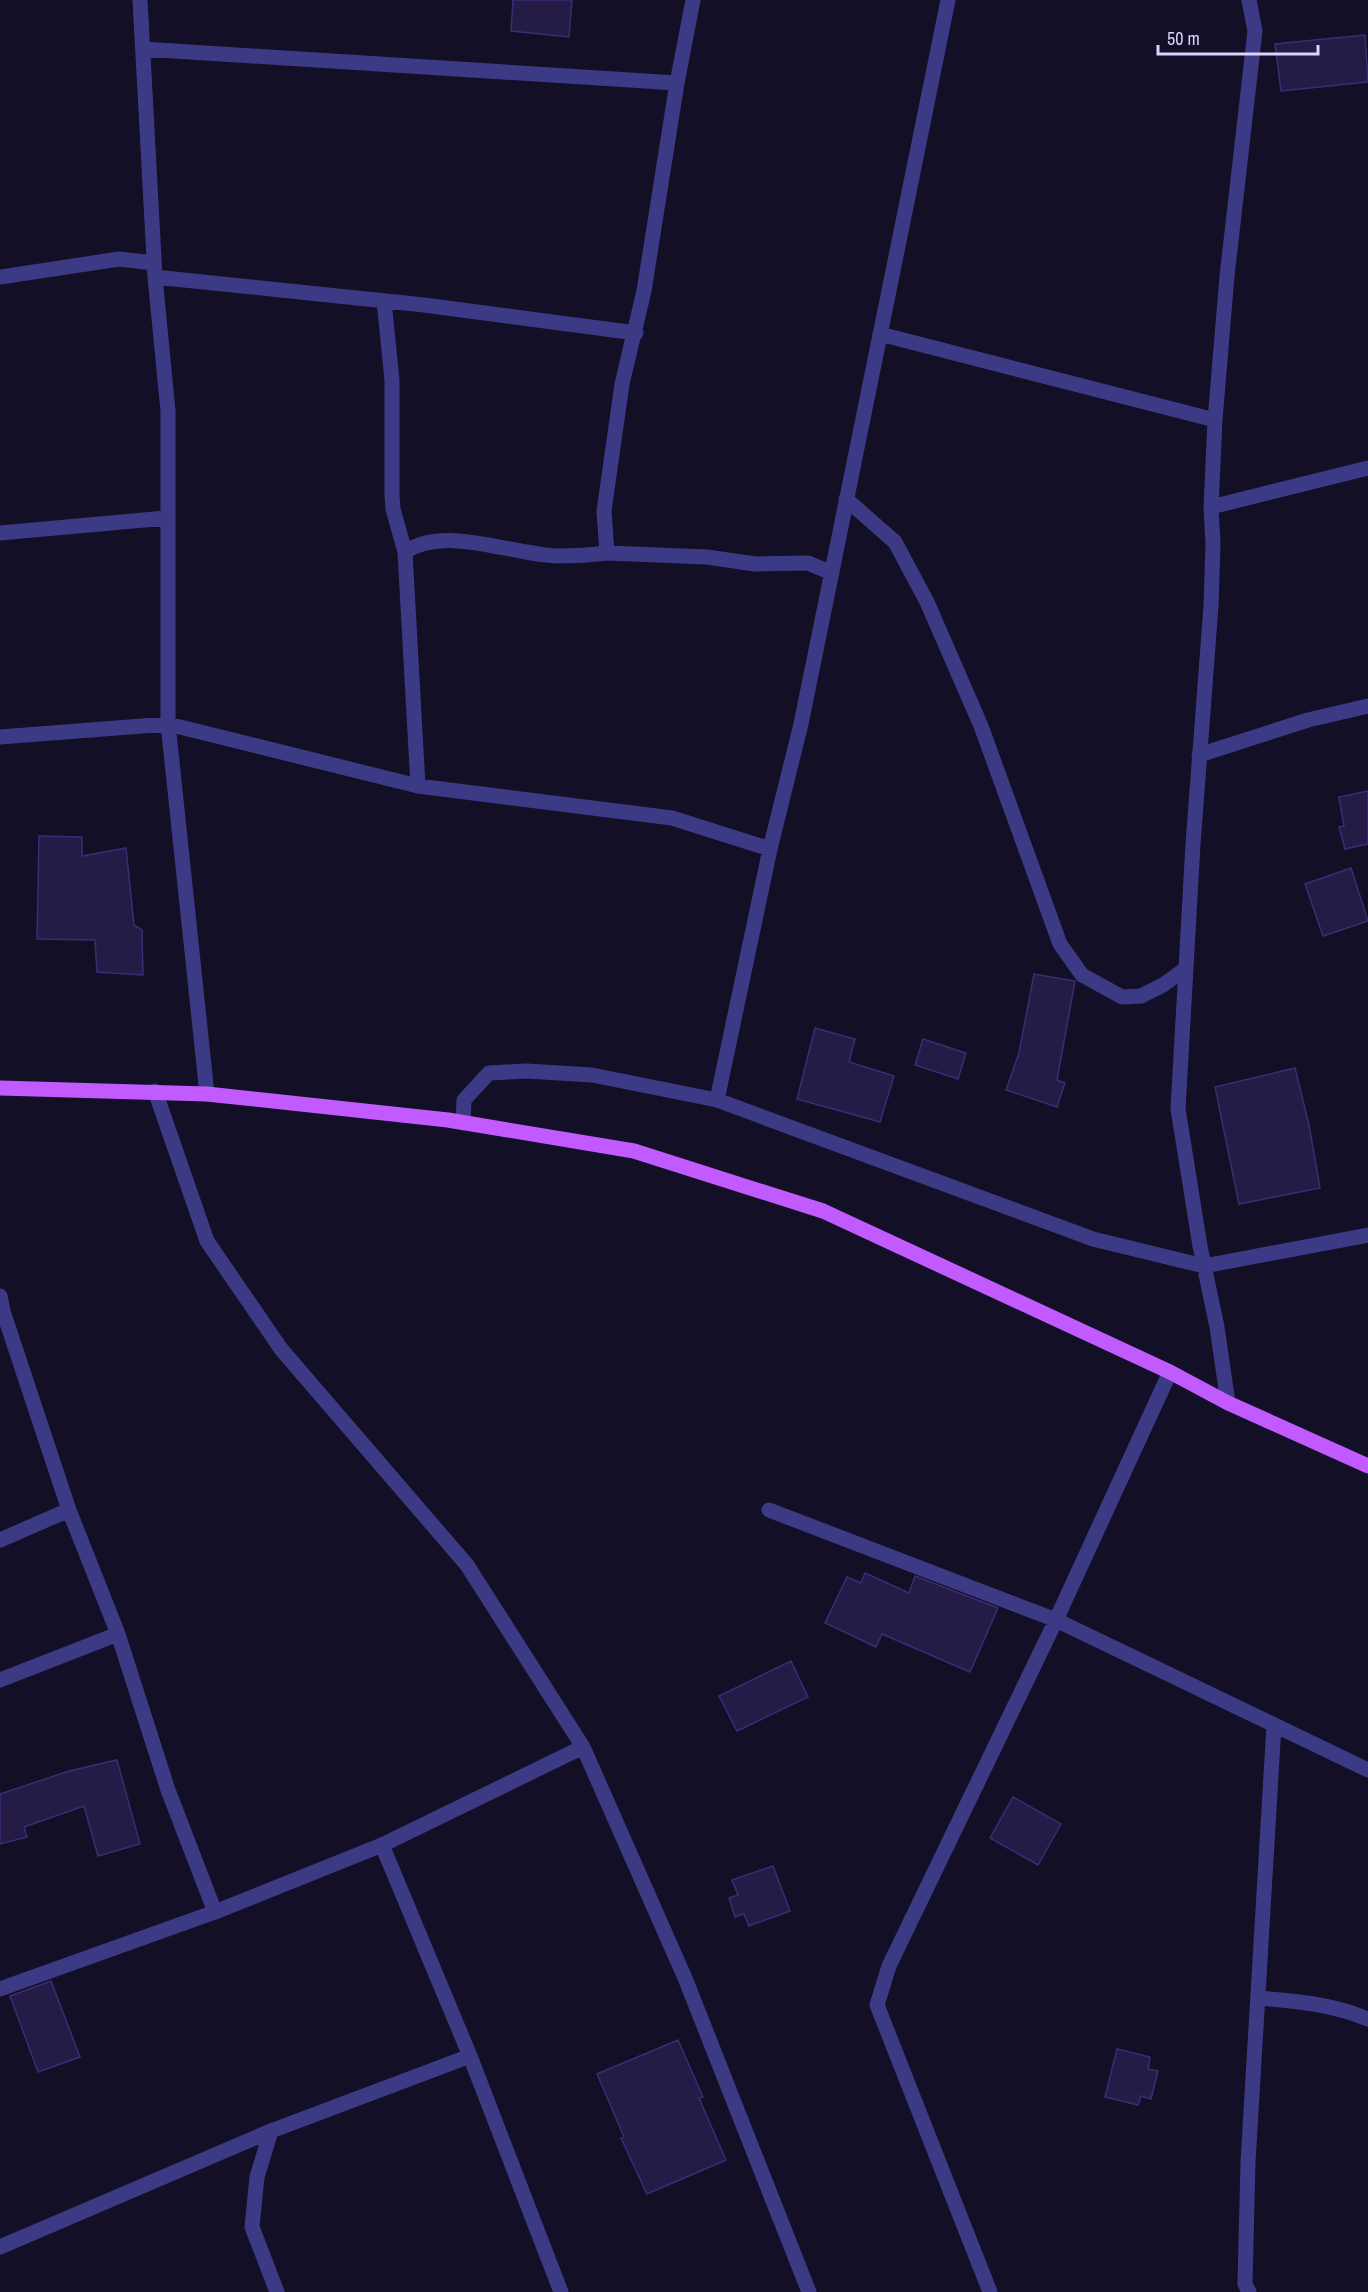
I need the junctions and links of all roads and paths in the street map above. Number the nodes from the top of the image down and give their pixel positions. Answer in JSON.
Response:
{"nodes":[{"id":1,"x":140,"y":0,"type":"edge"},
{"id":2,"x":693,"y":0,"type":"edge"},
{"id":3,"x":948,"y":0,"type":"edge"},
{"id":4,"x":1249,"y":0,"type":"edge"},
{"id":5,"x":143,"y":49,"type":"junction"},
{"id":6,"x":677,"y":83,"type":"junction"},
{"id":7,"x":155,"y":270,"type":"junction"},
{"id":8,"x":0,"y":277,"type":"edge"},
{"id":9,"x":384,"y":301,"type":"junction"},
{"id":10,"x":636,"y":333,"type":"junction"},
{"id":11,"x":880,"y":333,"type":"junction"},
{"id":12,"x":1215,"y":420,"type":"junction"},
{"id":13,"x":1368,"y":468,"type":"edge"},
{"id":14,"x":846,"y":499,"type":"junction"},
{"id":15,"x":1211,"y":507,"type":"junction"},
{"id":16,"x":166,"y":518,"type":"junction"},
{"id":17,"x":0,"y":533,"type":"edge"},
{"id":18,"x":405,"y":552,"type":"junction"},
{"id":19,"x":608,"y":554,"type":"junction"},
{"id":20,"x":832,"y":573,"type":"junction"},
{"id":21,"x":1368,"y":706,"type":"edge"},
{"id":22,"x":168,"y":724,"type":"junction"},
{"id":23,"x":0,"y":737,"type":"edge"},
{"id":24,"x":1199,"y":754,"type":"junction"},
{"id":25,"x":418,"y":786,"type":"junction"},
{"id":26,"x":770,"y":849,"type":"junction"},
{"id":27,"x":1185,"y":969,"type":"junction"},
{"id":28,"x":0,"y":1088,"type":"edge"},
{"id":29,"x":155,"y":1091,"type":"junction"},
{"id":30,"x":207,"y":1094,"type":"junction"},
{"id":31,"x":717,"y":1100,"type":"junction"},
{"id":32,"x":463,"y":1123,"type":"junction"},
{"id":33,"x":1368,"y":1235,"type":"edge"},
{"id":34,"x":1204,"y":1266,"type":"junction"},
{"id":35,"x":0,"y":1296,"type":"edge"},
{"id":36,"x":1170,"y":1372,"type":"junction"},
{"id":37,"x":1228,"y":1403,"type":"junction"},
{"id":38,"x":1368,"y":1466,"type":"edge"},
{"id":39,"x":69,"y":1510,"type":"junction"},
{"id":40,"x":769,"y":1510,"type":"dead end"},
{"id":41,"x":0,"y":1540,"type":"edge"},
{"id":42,"x":1056,"y":1620,"type":"junction"},
{"id":43,"x":118,"y":1634,"type":"junction"},
{"id":44,"x":0,"y":1680,"type":"edge"},
{"id":45,"x":1274,"y":1725,"type":"junction"},
{"id":46,"x":583,"y":1747,"type":"junction"},
{"id":47,"x":1368,"y":1770,"type":"edge"},
{"id":48,"x":382,"y":1845,"type":"junction"},
{"id":49,"x":215,"y":1912,"type":"junction"},
{"id":50,"x":0,"y":1989,"type":"edge"},
{"id":51,"x":1258,"y":1998,"type":"junction"},
{"id":52,"x":1368,"y":2019,"type":"edge"},
{"id":53,"x":470,"y":2056,"type":"junction"},
{"id":54,"x":271,"y":2132,"type":"junction"},
{"id":55,"x":0,"y":2247,"type":"edge"},
{"id":56,"x":277,"y":2292,"type":"edge"},
{"id":57,"x":561,"y":2292,"type":"edge"},
{"id":58,"x":809,"y":2292,"type":"edge"},
{"id":59,"x":990,"y":2292,"type":"edge"},
{"id":60,"x":1248,"y":2292,"type":"edge"}],
"edges":[{"from":1,"to":5,"type":"street"},
{"from":2,"to":6,"type":"street"},
{"from":3,"to":11,"type":"street"},
{"from":4,"to":12,"type":"street"},
{"from":5,"to":6,"type":"street"},
{"from":5,"to":7,"type":"street"},
{"from":6,"to":10,"type":"street"},
{"from":7,"to":8,"type":"street"},
{"from":7,"to":9,"type":"street"},
{"from":7,"to":16,"type":"street"},
{"from":9,"to":10,"type":"street"},
{"from":9,"to":18,"type":"street"},
{"from":10,"to":19,"type":"street"},
{"from":11,"to":12,"type":"street"},
{"from":11,"to":14,"type":"street"},
{"from":12,"to":15,"type":"street"},
{"from":13,"to":15,"type":"street"},
{"from":14,"to":20,"type":"street"},
{"from":14,"to":27,"type":"street"},
{"from":15,"to":24,"type":"street"},
{"from":16,"to":17,"type":"street"},
{"from":16,"to":22,"type":"street"},
{"from":18,"to":19,"type":"street"},
{"from":18,"to":25,"type":"street"},
{"from":19,"to":20,"type":"street"},
{"from":20,"to":26,"type":"street"},
{"from":21,"to":24,"type":"street"},
{"from":22,"to":23,"type":"street"},
{"from":22,"to":25,"type":"street"},
{"from":22,"to":30,"type":"street"},
{"from":24,"to":27,"type":"street"},
{"from":25,"to":26,"type":"street"},
{"from":26,"to":31,"type":"street"},
{"from":27,"to":34,"type":"street"},
{"from":28,"to":29,"type":"main road"},
{"from":29,"to":30,"type":"main road"},
{"from":29,"to":46,"type":"street"},
{"from":30,"to":32,"type":"main road"},
{"from":31,"to":32,"type":"street"},
{"from":31,"to":34,"type":"street"},
{"from":32,"to":36,"type":"main road"},
{"from":33,"to":34,"type":"street"},
{"from":34,"to":37,"type":"street"},
{"from":35,"to":39,"type":"street"},
{"from":36,"to":37,"type":"main road"},
{"from":36,"to":42,"type":"street"},
{"from":37,"to":38,"type":"main road"},
{"from":39,"to":41,"type":"street"},
{"from":39,"to":43,"type":"street"},
{"from":40,"to":42,"type":"street"},
{"from":42,"to":45,"type":"street"},
{"from":42,"to":59,"type":"street"},
{"from":43,"to":44,"type":"street"},
{"from":43,"to":49,"type":"street"},
{"from":45,"to":47,"type":"street"},
{"from":45,"to":51,"type":"street"},
{"from":46,"to":48,"type":"street"},
{"from":46,"to":58,"type":"street"},
{"from":48,"to":49,"type":"street"},
{"from":48,"to":53,"type":"street"},
{"from":49,"to":50,"type":"street"},
{"from":51,"to":52,"type":"street"},
{"from":51,"to":60,"type":"street"},
{"from":53,"to":54,"type":"street"},
{"from":53,"to":57,"type":"street"},
{"from":54,"to":55,"type":"street"},
{"from":54,"to":56,"type":"street"}]}
